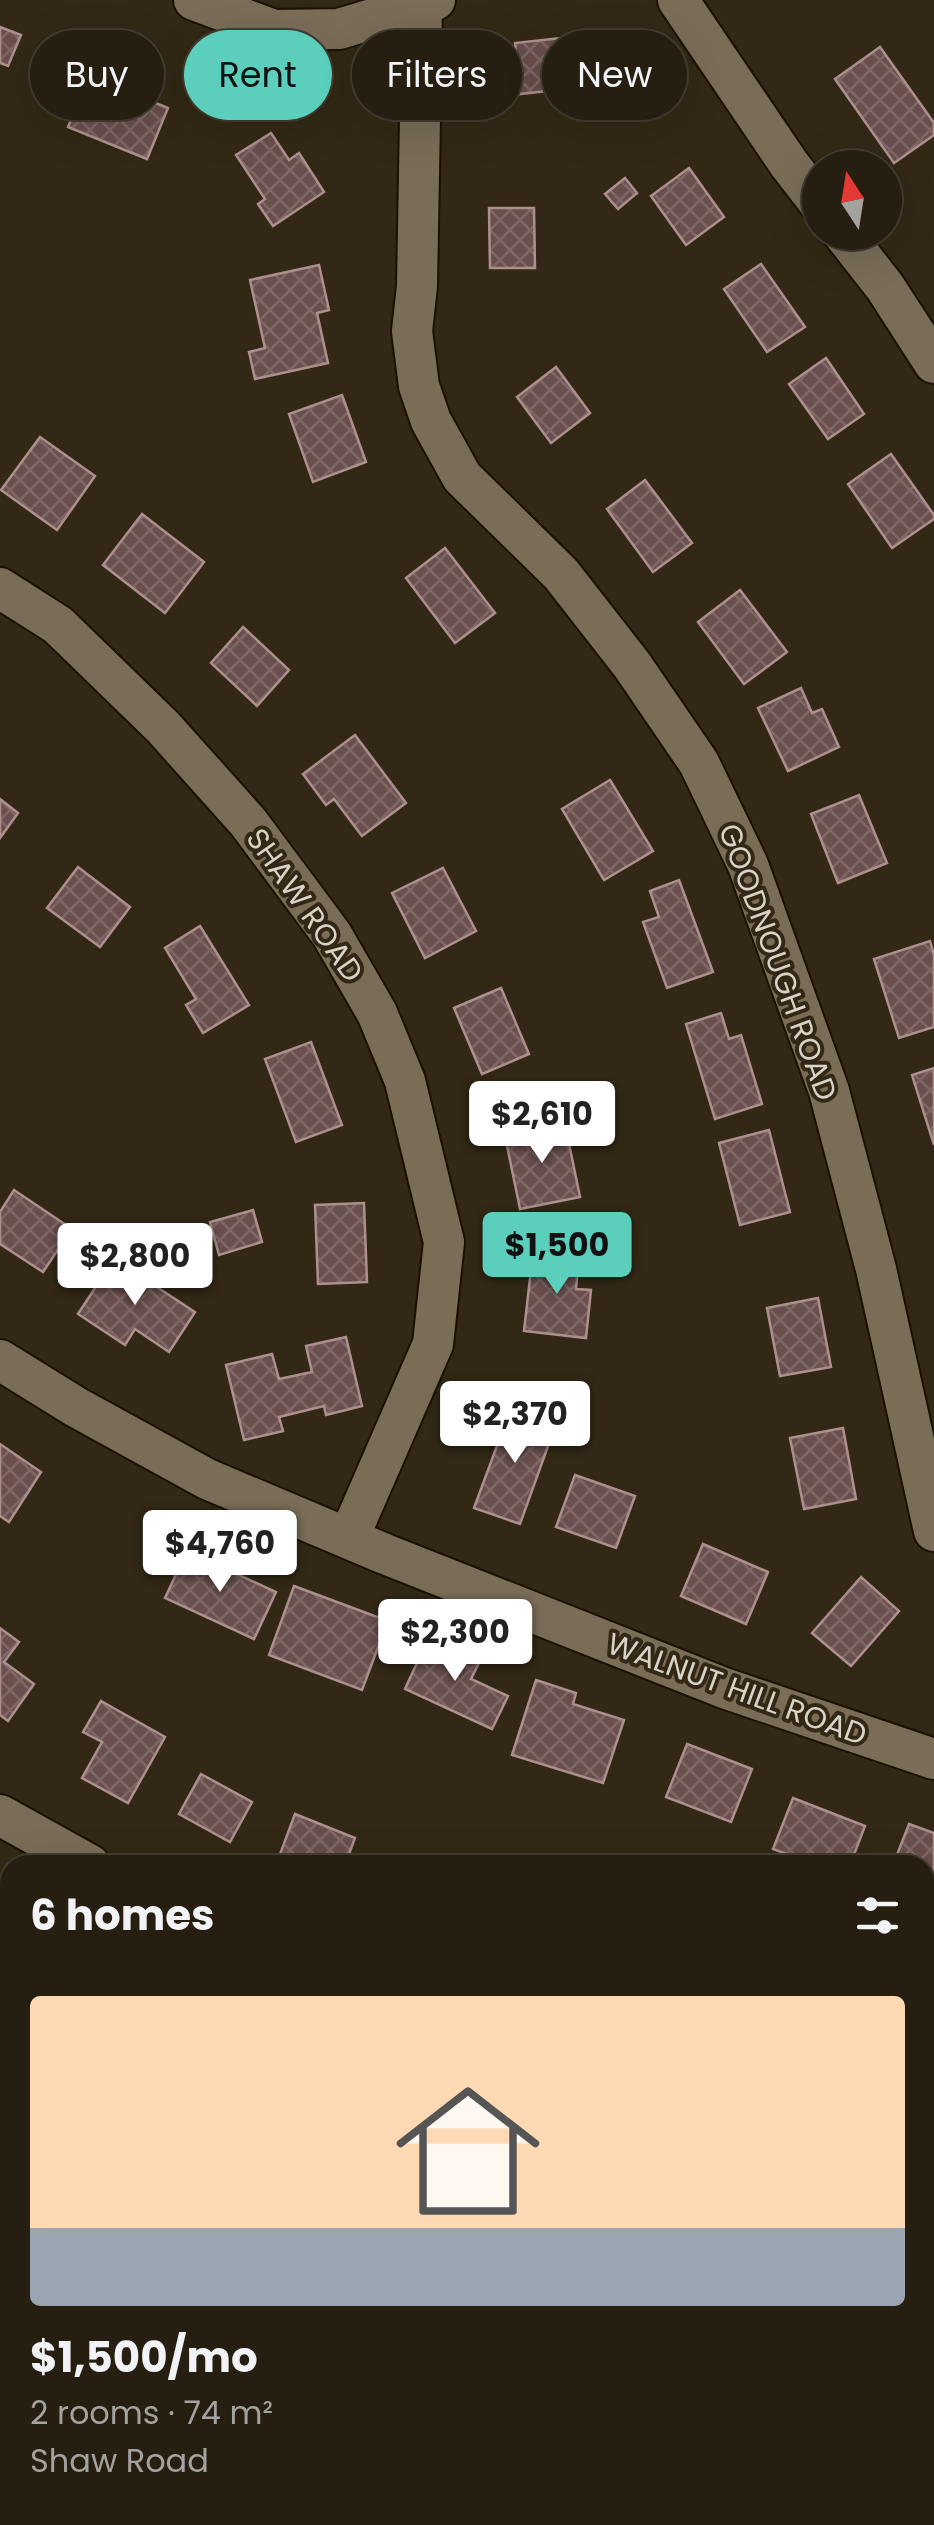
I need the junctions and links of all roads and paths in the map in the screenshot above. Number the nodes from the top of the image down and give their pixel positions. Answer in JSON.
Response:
{"nodes":[{"id":1,"x":194,"y":0,"type":"edge"},
{"id":2,"x":678,"y":0,"type":"edge"},
{"id":3,"x":428,"y":2,"type":"edge"},
{"id":4,"x":802,"y":181,"type":"edge"},
{"id":5,"x":856,"y":250,"type":"edge"},
{"id":6,"x":934,"y":363,"type":"edge"},
{"id":7,"x":0,"y":588,"type":"edge"},
{"id":8,"x":0,"y":1360,"type":"edge"},
{"id":9,"x":934,"y":1531,"type":"edge"},
{"id":10,"x":349,"y":1536,"type":"junction"},
{"id":11,"x":934,"y":1759,"type":"edge"},
{"id":12,"x":0,"y":1815,"type":"edge"},
{"id":13,"x":72,"y":1855,"type":"edge"}],
"edges":[{"from":1,"to":3,"type":"street"},
{"from":2,"to":4,"type":"street"},
{"from":3,"to":9,"type":"street","name":"GOODNOUGH ROAD"},
{"from":5,"to":6,"type":"street"},
{"from":7,"to":10,"type":"street","name":"SHAW ROAD"},
{"from":8,"to":10,"type":"street","name":"WALNUT HILL ROAD"},
{"from":10,"to":11,"type":"street","name":"WALNUT HILL ROAD"},
{"from":12,"to":13,"type":"street"}]}
